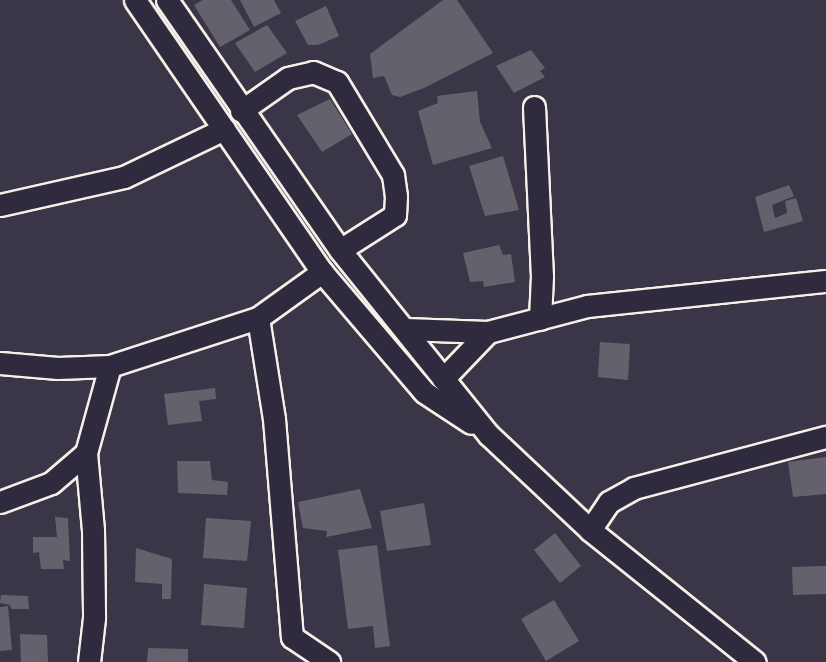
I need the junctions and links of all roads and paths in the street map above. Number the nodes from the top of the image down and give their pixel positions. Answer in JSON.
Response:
{"nodes":[{"id":1,"x":135,"y":0,"type":"edge"},
{"id":2,"x":167,"y":0,"type":"edge"},
{"id":3,"x":534,"y":107,"type":"dead end"},
{"id":4,"x":241,"y":111,"type":"junction"},
{"id":5,"x":224,"y":129,"type":"junction"},
{"id":6,"x":0,"y":205,"type":"edge"},
{"id":7,"x":340,"y":250,"type":"junction"},
{"id":8,"x":322,"y":272,"type":"junction"},
{"id":9,"x":826,"y":281,"type":"edge"},
{"id":10,"x":258,"y":318,"type":"junction"},
{"id":11,"x":540,"y":319,"type":"junction"},
{"id":12,"x":405,"y":329,"type":"junction"},
{"id":13,"x":488,"y":332,"type":"junction"},
{"id":14,"x":0,"y":363,"type":"edge"},
{"id":15,"x":110,"y":366,"type":"junction"},
{"id":16,"x":443,"y":379,"type":"junction"},
{"id":17,"x":489,"y":435,"type":"junction"},
{"id":18,"x":826,"y":437,"type":"edge"},
{"id":19,"x":86,"y":453,"type":"junction"},
{"id":20,"x":0,"y":502,"type":"edge"},
{"id":21,"x":590,"y":530,"type":"junction"},
{"id":22,"x":89,"y":662,"type":"edge"},
{"id":23,"x":329,"y":662,"type":"edge"},
{"id":24,"x":755,"y":662,"type":"edge"}],
"edges":[{"from":1,"to":5,"type":"street"},
{"from":2,"to":4,"type":"street"},
{"from":3,"to":11,"type":"street"},
{"from":4,"to":7,"type":"street"},
{"from":4,"to":7,"type":"street"},
{"from":5,"to":6,"type":"street"},
{"from":5,"to":8,"type":"street"},
{"from":7,"to":12,"type":"street"},
{"from":8,"to":10,"type":"street"},
{"from":8,"to":17,"type":"street"},
{"from":9,"to":11,"type":"street"},
{"from":10,"to":15,"type":"street"},
{"from":10,"to":23,"type":"street"},
{"from":11,"to":13,"type":"street"},
{"from":12,"to":13,"type":"street"},
{"from":12,"to":16,"type":"street"},
{"from":13,"to":16,"type":"street"},
{"from":14,"to":15,"type":"street"},
{"from":15,"to":19,"type":"street"},
{"from":16,"to":17,"type":"street"},
{"from":17,"to":21,"type":"street"},
{"from":18,"to":21,"type":"street"},
{"from":19,"to":20,"type":"street"},
{"from":19,"to":22,"type":"street"},
{"from":21,"to":24,"type":"street"}]}
